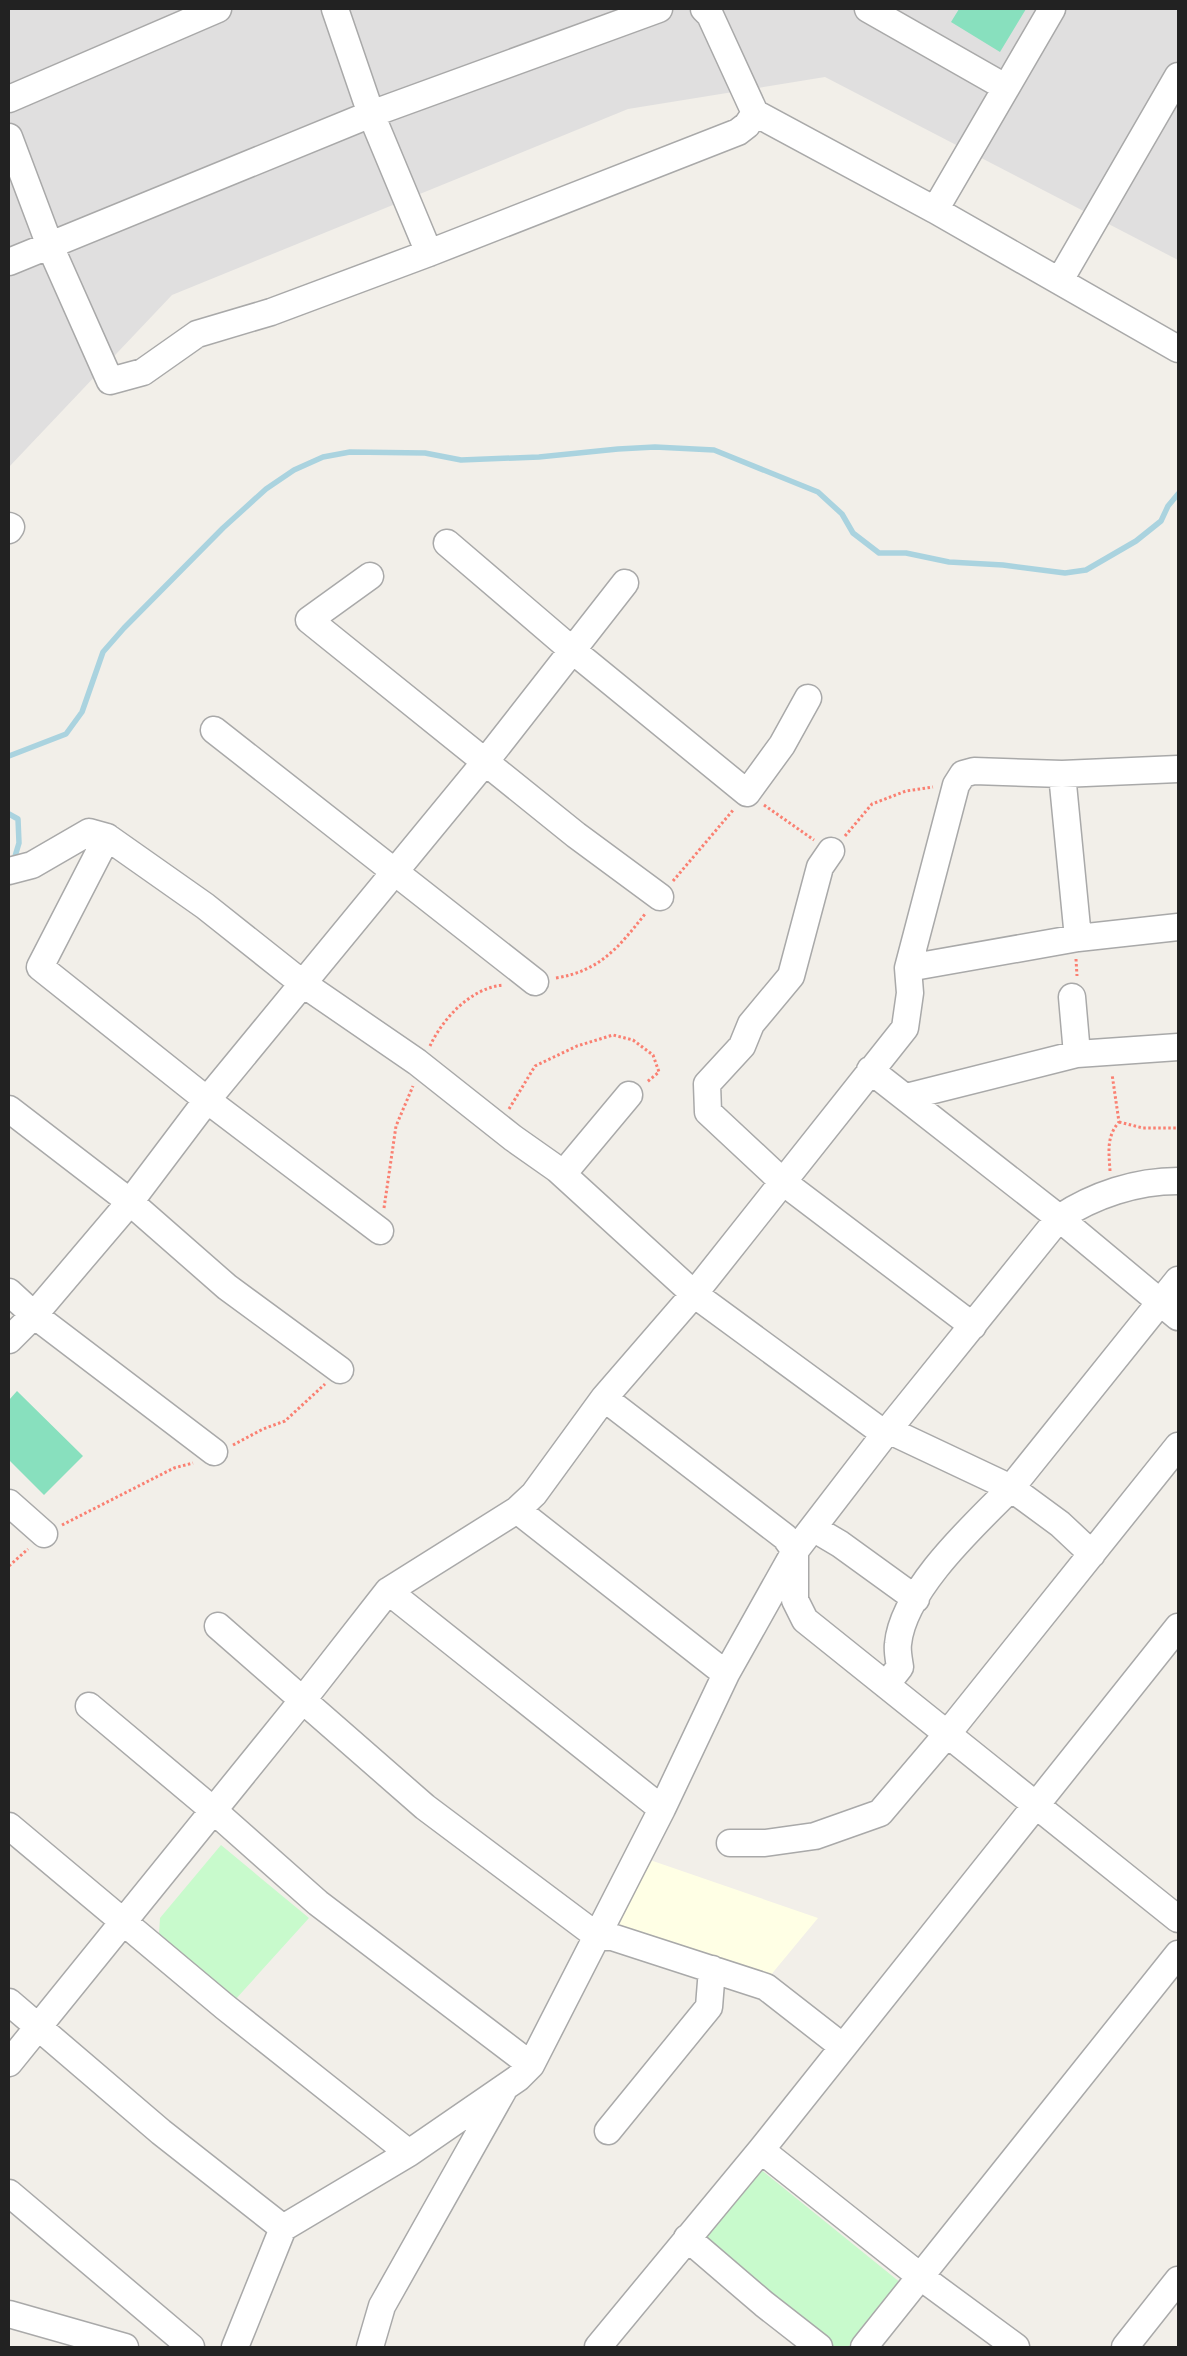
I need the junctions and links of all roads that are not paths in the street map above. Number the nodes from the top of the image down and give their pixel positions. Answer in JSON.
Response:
{"nodes":[{"id":1,"x":218,"y":9,"type":"edge"},
{"id":2,"x":335,"y":9,"type":"edge"},
{"id":3,"x":659,"y":9,"type":"edge"},
{"id":4,"x":704,"y":9,"type":"edge"},
{"id":5,"x":868,"y":9,"type":"edge"},
{"id":6,"x":1052,"y":9,"type":"edge"},
{"id":7,"x":1178,"y":76,"type":"edge"},
{"id":8,"x":1005,"y":87,"type":"junction"},
{"id":9,"x":9,"y":99,"type":"edge"},
{"id":10,"x":755,"y":113,"type":"junction"},
{"id":11,"x":371,"y":114,"type":"junction"},
{"id":12,"x":9,"y":137,"type":"edge"},
{"id":13,"x":935,"y":210,"type":"junction"},
{"id":14,"x":50,"y":246,"type":"junction"},
{"id":15,"x":429,"y":253,"type":"junction"},
{"id":16,"x":9,"y":262,"type":"edge"},
{"id":17,"x":1060,"y":280,"type":"junction"},
{"id":18,"x":1178,"y":349,"type":"edge"},
{"id":19,"x":9,"y":526,"type":"edge"},
{"id":20,"x":9,"y":530,"type":"edge"},
{"id":21,"x":447,"y":543,"type":"dead end"},
{"id":22,"x":370,"y":576,"type":"dead end"},
{"id":23,"x":625,"y":583,"type":"dead end"},
{"id":24,"x":572,"y":650,"type":"junction"},
{"id":25,"x":808,"y":698,"type":"dead end"},
{"id":26,"x":214,"y":730,"type":"dead end"},
{"id":27,"x":485,"y":762,"type":"junction"},
{"id":28,"x":1178,"y":769,"type":"edge"},
{"id":29,"x":1062,"y":774,"type":"junction"},
{"id":30,"x":107,"y":837,"type":"junction"},
{"id":31,"x":831,"y":851,"type":"road end"},
{"id":32,"x":9,"y":871,"type":"edge"},
{"id":33,"x":394,"y":871,"type":"junction"},
{"id":34,"x":660,"y":897,"type":"dead end"},
{"id":35,"x":1178,"y":927,"type":"edge"},
{"id":36,"x":1078,"y":938,"type":"junction"},
{"id":37,"x":908,"y":968,"type":"junction"},
{"id":38,"x":535,"y":982,"type":"dead end"},
{"id":39,"x":302,"y":983,"type":"junction"},
{"id":40,"x":1072,"y":997,"type":"road end"},
{"id":41,"x":1178,"y":1047,"type":"edge"},
{"id":42,"x":1077,"y":1054,"type":"junction"},
{"id":43,"x":870,"y":1070,"type":"junction"},
{"id":44,"x":629,"y":1095,"type":"dead end"},
{"id":45,"x":906,"y":1097,"type":"junction"},
{"id":46,"x":208,"y":1100,"type":"junction"},
{"id":47,"x":9,"y":1109,"type":"edge"},
{"id":48,"x":563,"y":1174,"type":"junction"},
{"id":49,"x":1178,"y":1181,"type":"edge"},
{"id":50,"x":783,"y":1182,"type":"junction"},
{"id":51,"x":130,"y":1202,"type":"junction"},
{"id":52,"x":1059,"y":1218,"type":"junction"},
{"id":53,"x":380,"y":1231,"type":"dead end"},
{"id":54,"x":1178,"y":1280,"type":"edge"},
{"id":55,"x":9,"y":1292,"type":"edge"},
{"id":56,"x":694,"y":1294,"type":"junction"},
{"id":57,"x":1170,"y":1310,"type":"edge"},
{"id":58,"x":34,"y":1315,"type":"junction"},
{"id":59,"x":973,"y":1326,"type":"junction"},
{"id":60,"x":9,"y":1340,"type":"edge"},
{"id":61,"x":340,"y":1370,"type":"road end"},
{"id":62,"x":604,"y":1398,"type":"junction"},
{"id":63,"x":888,"y":1430,"type":"junction"},
{"id":64,"x":1178,"y":1446,"type":"edge"},
{"id":65,"x":214,"y":1452,"type":"road end"},
{"id":66,"x":1011,"y":1488,"type":"junction"},
{"id":67,"x":9,"y":1503,"type":"edge"},
{"id":68,"x":517,"y":1510,"type":"junction"},
{"id":69,"x":812,"y":1528,"type":"junction"},
{"id":70,"x":44,"y":1534,"type":"road end"},
{"id":71,"x":795,"y":1551,"type":"junction"},
{"id":72,"x":1092,"y":1554,"type":"junction"},
{"id":73,"x":388,"y":1592,"type":"junction"},
{"id":74,"x":916,"y":1599,"type":"junction"},
{"id":75,"x":218,"y":1626,"type":"dead end"},
{"id":76,"x":1178,"y":1627,"type":"edge"},
{"id":77,"x":726,"y":1674,"type":"junction"},
{"id":78,"x":886,"y":1685,"type":"junction"},
{"id":79,"x":302,"y":1701,"type":"junction"},
{"id":80,"x":89,"y":1706,"type":"dead end"},
{"id":81,"x":948,"y":1734,"type":"junction"},
{"id":82,"x":1037,"y":1804,"type":"junction"},
{"id":83,"x":662,"y":1809,"type":"junction"},
{"id":84,"x":213,"y":1810,"type":"junction"},
{"id":85,"x":9,"y":1826,"type":"edge"},
{"id":86,"x":730,"y":1843,"type":"dead end"},
{"id":87,"x":1178,"y":1919,"type":"edge"},
{"id":88,"x":123,"y":1921,"type":"junction"},
{"id":89,"x":597,"y":1936,"type":"junction"},
{"id":90,"x":1178,"y":1954,"type":"edge"},
{"id":91,"x":712,"y":1969,"type":"junction"},
{"id":92,"x":9,"y":2002,"type":"edge"},
{"id":93,"x":38,"y":2026,"type":"junction"},
{"id":94,"x":842,"y":2046,"type":"junction"},
{"id":95,"x":9,"y":2063,"type":"edge"},
{"id":96,"x":530,"y":2065,"type":"junction"},
{"id":97,"x":506,"y":2086,"type":"junction"},
{"id":98,"x":608,"y":2131,"type":"dead end"},
{"id":99,"x":761,"y":2150,"type":"junction"},
{"id":100,"x":410,"y":2153,"type":"junction"},
{"id":101,"x":9,"y":2193,"type":"edge"},
{"id":102,"x":283,"y":2228,"type":"junction"},
{"id":103,"x":687,"y":2238,"type":"junction"},
{"id":104,"x":921,"y":2276,"type":"junction"},
{"id":105,"x":1178,"y":2280,"type":"edge"},
{"id":106,"x":9,"y":2314,"type":"edge"},
{"id":107,"x":125,"y":2347,"type":"edge"},
{"id":108,"x":191,"y":2347,"type":"edge"},
{"id":109,"x":235,"y":2347,"type":"edge"},
{"id":110,"x":370,"y":2347,"type":"edge"},
{"id":111,"x":598,"y":2347,"type":"edge"},
{"id":112,"x":819,"y":2347,"type":"edge"},
{"id":113,"x":864,"y":2347,"type":"edge"},
{"id":114,"x":1016,"y":2347,"type":"edge"},
{"id":115,"x":1124,"y":2347,"type":"edge"}],
"edges":[{"from":1,"to":9,"type":"street"},
{"from":2,"to":11,"type":"street"},
{"from":3,"to":11,"type":"street"},
{"from":4,"to":10,"type":"street"},
{"from":5,"to":8,"type":"street"},
{"from":6,"to":8,"type":"street"},
{"from":7,"to":17,"type":"street"},
{"from":8,"to":13,"type":"street"},
{"from":10,"to":13,"type":"street"},
{"from":10,"to":15,"type":"street"},
{"from":11,"to":14,"type":"street"},
{"from":11,"to":15,"type":"street"},
{"from":12,"to":14,"type":"street"},
{"from":13,"to":17,"type":"street"},
{"from":14,"to":15,"type":"street"},
{"from":14,"to":16,"type":"street"},
{"from":17,"to":18,"type":"street"},
{"from":19,"to":20,"type":"street"},
{"from":21,"to":24,"type":"street"},
{"from":22,"to":27,"type":"street"},
{"from":23,"to":24,"type":"street"},
{"from":24,"to":25,"type":"street"},
{"from":24,"to":27,"type":"street"},
{"from":26,"to":33,"type":"street"},
{"from":27,"to":33,"type":"street"},
{"from":27,"to":34,"type":"street"},
{"from":28,"to":29,"type":"street"},
{"from":29,"to":36,"type":"street"},
{"from":29,"to":37,"type":"street"},
{"from":30,"to":32,"type":"street"},
{"from":30,"to":39,"type":"street"},
{"from":30,"to":46,"type":"street"},
{"from":31,"to":50,"type":"street"},
{"from":33,"to":38,"type":"street"},
{"from":33,"to":39,"type":"street"},
{"from":35,"to":36,"type":"street"},
{"from":36,"to":37,"type":"street"},
{"from":37,"to":43,"type":"street"},
{"from":39,"to":46,"type":"street"},
{"from":39,"to":48,"type":"street"},
{"from":40,"to":42,"type":"street"},
{"from":41,"to":42,"type":"street"},
{"from":42,"to":45,"type":"street"},
{"from":43,"to":45,"type":"street"},
{"from":43,"to":50,"type":"street"},
{"from":44,"to":48,"type":"street"},
{"from":45,"to":52,"type":"street"},
{"from":46,"to":51,"type":"street"},
{"from":46,"to":53,"type":"street"},
{"from":47,"to":51,"type":"street"},
{"from":48,"to":56,"type":"street"},
{"from":49,"to":52,"type":"street"},
{"from":50,"to":56,"type":"street"},
{"from":50,"to":59,"type":"street"},
{"from":51,"to":58,"type":"street"},
{"from":51,"to":61,"type":"street"},
{"from":52,"to":57,"type":"street"},
{"from":52,"to":59,"type":"street"},
{"from":54,"to":57,"type":"street"},
{"from":55,"to":58,"type":"street"},
{"from":56,"to":62,"type":"street"},
{"from":56,"to":63,"type":"street"},
{"from":57,"to":66,"type":"street"},
{"from":58,"to":60,"type":"street"},
{"from":58,"to":65,"type":"street"},
{"from":59,"to":63,"type":"street"},
{"from":62,"to":68,"type":"street"},
{"from":62,"to":71,"type":"street"},
{"from":63,"to":66,"type":"street"},
{"from":63,"to":69,"type":"street"},
{"from":64,"to":72,"type":"street"},
{"from":66,"to":72,"type":"street"},
{"from":66,"to":74,"type":"street"},
{"from":67,"to":70,"type":"street"},
{"from":68,"to":73,"type":"street"},
{"from":68,"to":77,"type":"street"},
{"from":69,"to":71,"type":"street"},
{"from":69,"to":74,"type":"street"},
{"from":71,"to":77,"type":"street"},
{"from":71,"to":78,"type":"street"},
{"from":72,"to":81,"type":"street"},
{"from":73,"to":79,"type":"street"},
{"from":73,"to":83,"type":"street"},
{"from":74,"to":78,"type":"street"},
{"from":75,"to":79,"type":"street"},
{"from":76,"to":82,"type":"street"},
{"from":77,"to":83,"type":"street"},
{"from":78,"to":81,"type":"street"},
{"from":79,"to":84,"type":"street"},
{"from":79,"to":89,"type":"street"},
{"from":80,"to":84,"type":"street"},
{"from":81,"to":82,"type":"street"},
{"from":81,"to":86,"type":"street"},
{"from":82,"to":87,"type":"street"},
{"from":82,"to":94,"type":"street"},
{"from":83,"to":89,"type":"street"},
{"from":84,"to":88,"type":"street"},
{"from":84,"to":96,"type":"street"},
{"from":85,"to":88,"type":"street"},
{"from":88,"to":93,"type":"street"},
{"from":88,"to":100,"type":"street"},
{"from":89,"to":91,"type":"street"},
{"from":89,"to":96,"type":"street"},
{"from":90,"to":104,"type":"street"},
{"from":91,"to":94,"type":"street"},
{"from":91,"to":98,"type":"street"},
{"from":92,"to":93,"type":"street"},
{"from":93,"to":95,"type":"street"},
{"from":93,"to":102,"type":"street"},
{"from":94,"to":99,"type":"street"},
{"from":96,"to":97,"type":"street"},
{"from":97,"to":100,"type":"street"},
{"from":97,"to":110,"type":"street"},
{"from":99,"to":103,"type":"street"},
{"from":99,"to":104,"type":"street"},
{"from":100,"to":102,"type":"street"},
{"from":101,"to":108,"type":"street"},
{"from":102,"to":109,"type":"street"},
{"from":103,"to":111,"type":"street"},
{"from":103,"to":112,"type":"street"},
{"from":104,"to":113,"type":"street"},
{"from":104,"to":114,"type":"street"},
{"from":105,"to":115,"type":"street"},
{"from":106,"to":107,"type":"street"}]}
